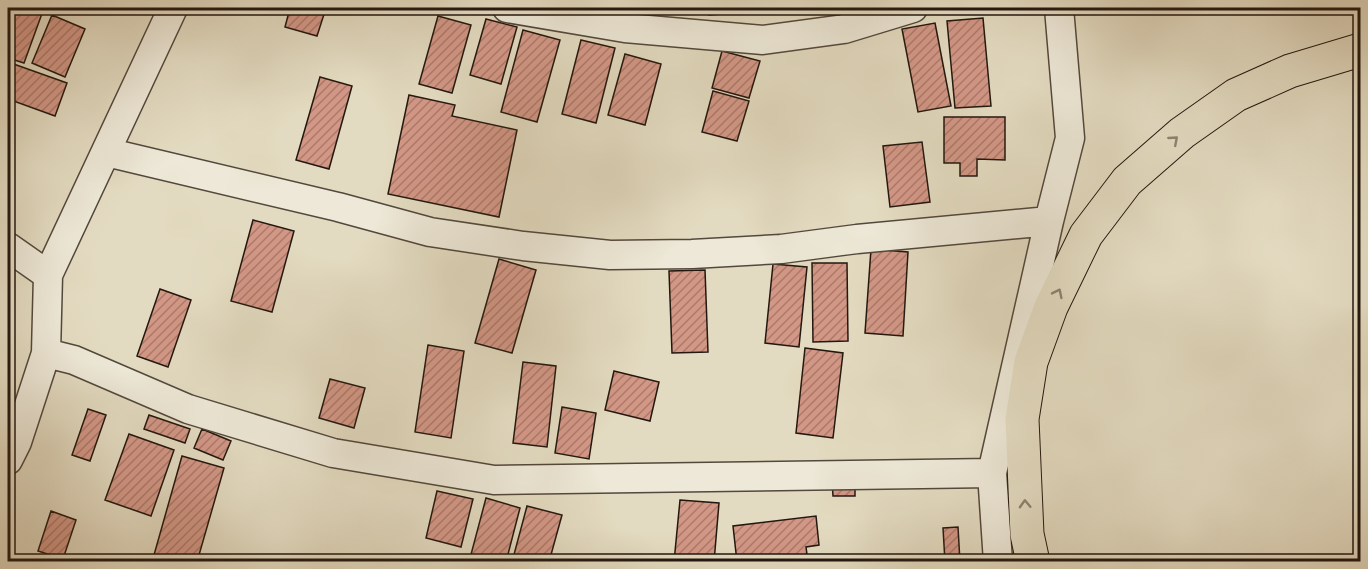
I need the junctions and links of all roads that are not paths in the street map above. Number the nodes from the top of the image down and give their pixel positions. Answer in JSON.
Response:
{"nodes":[{"id":1,"x":173,"y":8,"type":"edge"},
{"id":2,"x":507,"y":8,"type":"edge"},
{"id":3,"x":913,"y":8,"type":"edge"},
{"id":4,"x":1059,"y":8,"type":"edge"},
{"id":5,"x":1360,"y":50,"type":"edge"},
{"id":6,"x":106,"y":152,"type":"junction"},
{"id":7,"x":1049,"y":220,"type":"junction"},
{"id":8,"x":8,"y":247,"type":"edge"},
{"id":9,"x":48,"y":275,"type":"junction"},
{"id":10,"x":46,"y":353,"type":"junction"},
{"id":11,"x":8,"y":460,"type":"edge"},
{"id":12,"x":992,"y":473,"type":"junction"},
{"id":13,"x":998,"y":561,"type":"edge"},
{"id":14,"x":1033,"y":561,"type":"edge"}],
"edges":[{"from":1,"to":6,"type":"street"},
{"from":2,"to":3,"type":"street"},
{"from":4,"to":7,"type":"street"},
{"from":14,"to":5,"type":"highway","one_way":true},
{"from":6,"to":7,"type":"street"},
{"from":6,"to":9,"type":"street"},
{"from":7,"to":12,"type":"street"},
{"from":8,"to":9,"type":"street"},
{"from":9,"to":10,"type":"street"},
{"from":10,"to":11,"type":"street"},
{"from":10,"to":12,"type":"street"},
{"from":12,"to":13,"type":"street"}]}
